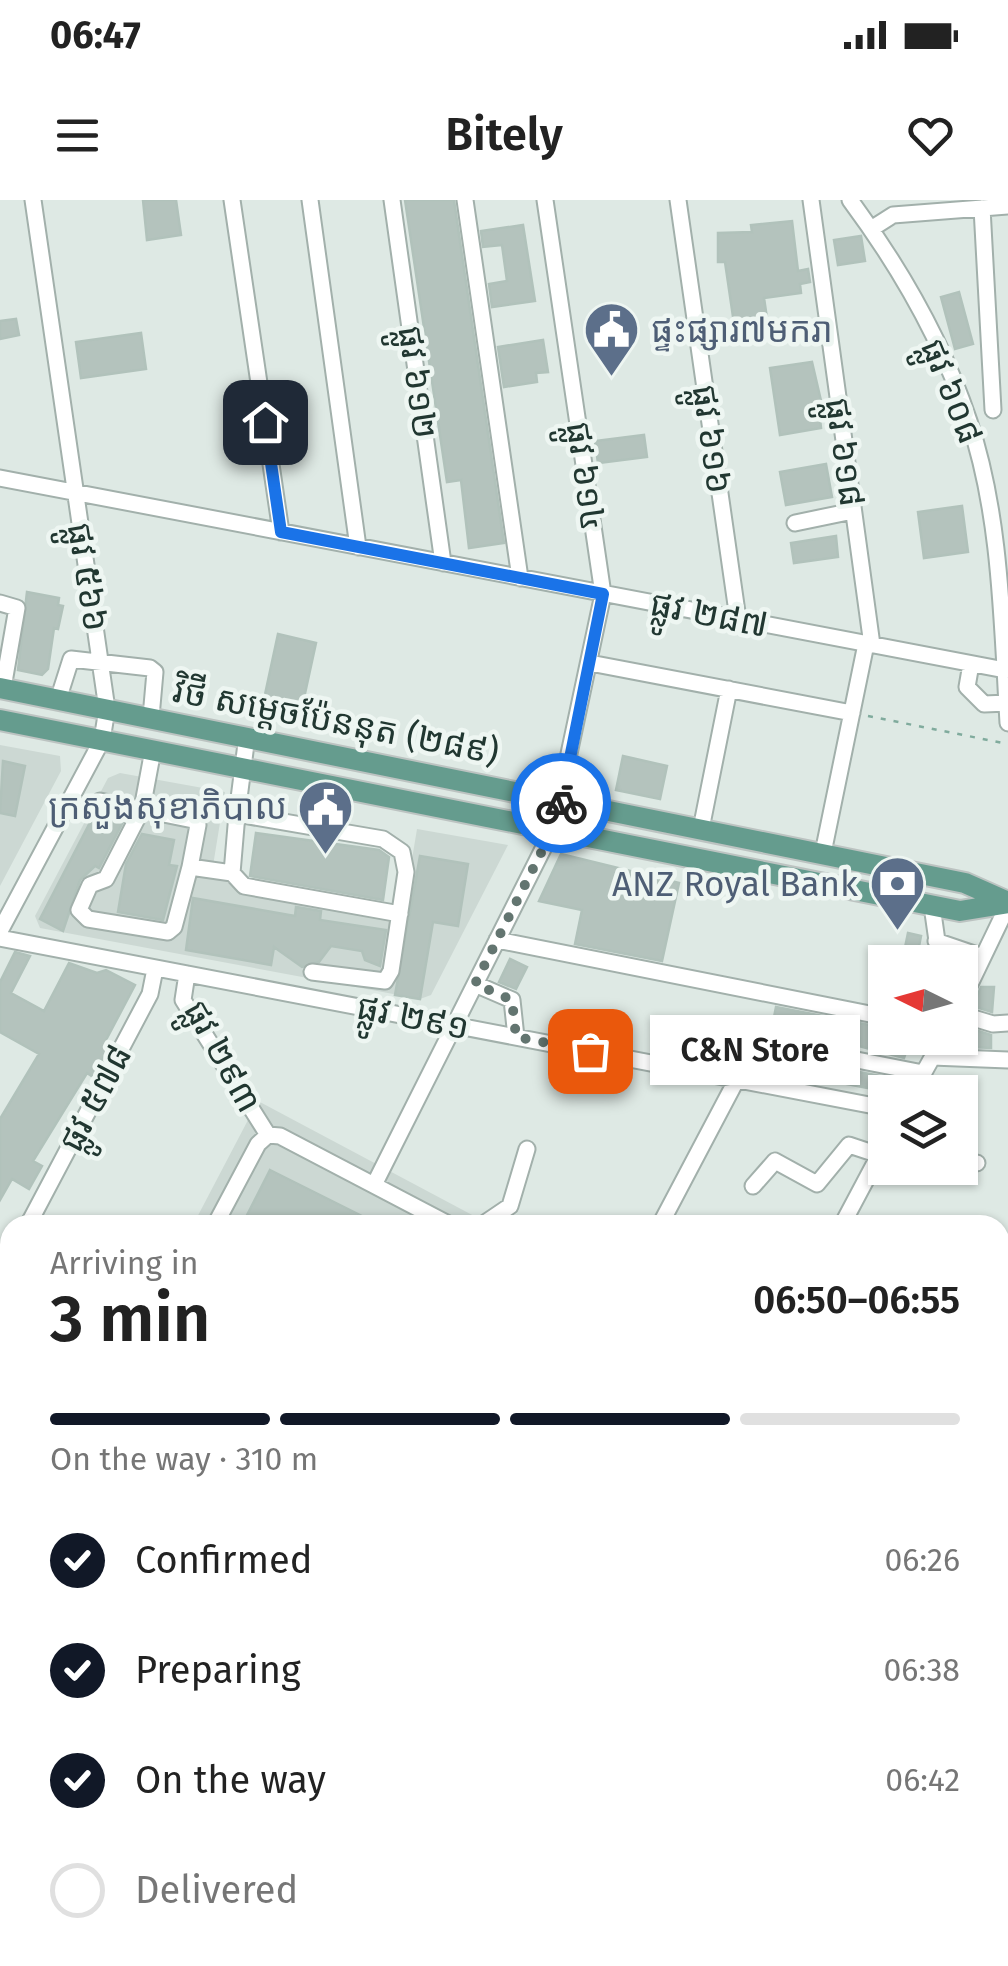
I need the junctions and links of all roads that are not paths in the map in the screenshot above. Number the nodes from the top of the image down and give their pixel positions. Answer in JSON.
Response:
{"nodes":[{"id":1,"x":33,"y":200,"type":"edge"},
{"id":2,"x":232,"y":200,"type":"edge"},
{"id":3,"x":310,"y":200,"type":"edge"},
{"id":4,"x":392,"y":200,"type":"edge"},
{"id":5,"x":466,"y":200,"type":"edge"},
{"id":6,"x":545,"y":200,"type":"edge"},
{"id":7,"x":678,"y":200,"type":"edge"},
{"id":8,"x":812,"y":200,"type":"edge"},
{"id":9,"x":850,"y":200,"type":"edge"},
{"id":10,"x":1008,"y":206,"type":"edge"},
{"id":11,"x":982,"y":208,"type":"junction"},
{"id":12,"x":872,"y":229,"type":"junction"},
{"id":13,"x":1001,"y":410,"type":"edge"},
{"id":14,"x":969,"y":420,"type":"junction"},
{"id":15,"x":0,"y":478,"type":"edge"},
{"id":16,"x":75,"y":493,"type":"junction"},
{"id":17,"x":853,"y":511,"type":"junction"},
{"id":18,"x":795,"y":523,"type":"dead end"},
{"id":19,"x":281,"y":532,"type":"junction"},
{"id":20,"x":358,"y":547,"type":"junction"},
{"id":21,"x":443,"y":563,"type":"junction"},
{"id":22,"x":520,"y":578,"type":"junction"},
{"id":23,"x":603,"y":594,"type":"junction"},
{"id":24,"x":0,"y":602,"type":"edge"},
{"id":25,"x":738,"y":620,"type":"junction"},
{"id":26,"x":869,"y":644,"type":"junction"},
{"id":27,"x":101,"y":663,"type":"junction"},
{"id":28,"x":590,"y":663,"type":"junction"},
{"id":29,"x":971,"y":664,"type":"junction"},
{"id":30,"x":1005,"y":670,"type":"junction"},
{"id":31,"x":2,"y":688,"type":"edge"},
{"id":32,"x":728,"y":689,"type":"junction"},
{"id":33,"x":58,"y":700,"type":"junction"},
{"id":34,"x":1007,"y":703,"type":"edge"},
{"id":35,"x":107,"y":709,"type":"junction"},
{"id":36,"x":852,"y":713,"type":"junction"},
{"id":37,"x":151,"y":718,"type":"junction"},
{"id":38,"x":0,"y":720,"type":"edge"},
{"id":39,"x":1008,"y":722,"type":"edge"},
{"id":40,"x":247,"y":736,"type":"junction"},
{"id":41,"x":102,"y":740,"type":"junction"},
{"id":42,"x":153,"y":750,"type":"junction"},
{"id":43,"x":356,"y":758,"type":"junction"},
{"id":44,"x":242,"y":768,"type":"junction"},
{"id":45,"x":350,"y":789,"type":"junction"},
{"id":46,"x":562,"y":800,"type":"junction"},
{"id":47,"x":100,"y":801,"type":"dead end"},
{"id":48,"x":142,"y":809,"type":"junction"},
{"id":49,"x":237,"y":814,"type":"junction"},
{"id":50,"x":701,"y":828,"type":"junction"},
{"id":51,"x":553,"y":829,"type":"junction"},
{"id":52,"x":823,"y":854,"type":"junction"},
{"id":53,"x":190,"y":866,"type":"junction"},
{"id":54,"x":232,"y":873,"type":"junction"},
{"id":55,"x":1008,"y":904,"type":"edge"},
{"id":56,"x":932,"y":906,"type":"junction"},
{"id":57,"x":400,"y":914,"type":"junction"},
{"id":58,"x":0,"y":934,"type":"edge"},
{"id":59,"x":497,"y":940,"type":"junction"},
{"id":60,"x":936,"y":942,"type":"junction"},
{"id":61,"x":937,"y":945,"type":"edge"},
{"id":62,"x":984,"y":956,"type":"junction"},
{"id":63,"x":978,"y":968,"type":"edge"},
{"id":64,"x":156,"y":969,"type":"junction"},
{"id":65,"x":312,"y":972,"type":"dead end"},
{"id":66,"x":188,"y":974,"type":"junction"},
{"id":67,"x":475,"y":984,"type":"junction"},
{"id":68,"x":150,"y":994,"type":"junction"},
{"id":69,"x":183,"y":1000,"type":"junction"},
{"id":70,"x":868,"y":1015,"type":"edge"},
{"id":71,"x":978,"y":1017,"type":"edge"},
{"id":72,"x":1008,"y":1023,"type":"edge"},
{"id":73,"x":455,"y":1025,"type":"junction"},
{"id":74,"x":516,"y":1037,"type":"junction"},
{"id":75,"x":806,"y":1050,"type":"dead end"},
{"id":76,"x":932,"y":1057,"type":"joint"},
{"id":77,"x":1008,"y":1060,"type":"edge"},
{"id":78,"x":923,"y":1073,"type":"joint"},
{"id":79,"x":737,"y":1079,"type":"junction"},
{"id":80,"x":868,"y":1105,"type":"edge"},
{"id":81,"x":268,"y":1135,"type":"junction"},
{"id":82,"x":868,"y":1147,"type":"edge"},
{"id":83,"x":527,"y":1149,"type":"dead end"},
{"id":84,"x":868,"y":1176,"type":"edge"},
{"id":85,"x":374,"y":1185,"type":"junction"},
{"id":86,"x":753,"y":1186,"type":"dead end"},
{"id":87,"x":33,"y":1215,"type":"edge"},
{"id":88,"x":220,"y":1215,"type":"edge"},
{"id":89,"x":431,"y":1215,"type":"edge"},
{"id":90,"x":497,"y":1215,"type":"edge"},
{"id":91,"x":665,"y":1215,"type":"edge"},
{"id":92,"x":847,"y":1215,"type":"edge"}],
"edges":[{"from":1,"to":16,"type":"street","name":"ផ្លូវ ៥៦៦"},
{"from":2,"to":19,"type":"street"},
{"from":3,"to":20,"type":"street"},
{"from":4,"to":21,"type":"street","name":"ផ្លូវ ៦១២"},
{"from":5,"to":22,"type":"street"},
{"from":6,"to":23,"type":"street","name":"ផ្លូវ ៦១៤"},
{"from":7,"to":25,"type":"street","name":"ផ្លូវ ៦១៦"},
{"from":8,"to":17,"type":"street","name":"ផ្លូវ ៦១៨"},
{"from":9,"to":12,"type":"street","name":"ផ្លូវ ៦០៨"},
{"from":10,"to":11,"type":"street"},
{"from":11,"to":12,"type":"street"},
{"from":11,"to":13,"type":"street"},
{"from":12,"to":14,"type":"street","name":"ផ្លូវ ៦០៨"},
{"from":13,"to":14,"type":"street"},
{"from":14,"to":30,"type":"street","name":"ផ្លូវ ៦០៨"},
{"from":15,"to":16,"type":"street","name":"ផ្លូវ ២៨៧"},
{"from":16,"to":19,"type":"street","name":"ផ្លូវ ២៨៧"},
{"from":16,"to":27,"type":"street","name":"ផ្លូវ ៥៦៦"},
{"from":17,"to":18,"type":"street"},
{"from":17,"to":26,"type":"street","name":"ផ្លូវ ៦១៨"},
{"from":19,"to":20,"type":"street","name":"ផ្លូវ ២៨៧"},
{"from":20,"to":21,"type":"street","name":"ផ្លូវ ២៨៧"},
{"from":21,"to":22,"type":"street","name":"ផ្លូវ ២៨៧"},
{"from":22,"to":23,"type":"street","name":"ផ្លូវ ២៨៧"},
{"from":23,"to":25,"type":"street","name":"ផ្លូវ ២៨៧"},
{"from":23,"to":28,"type":"street","name":"ផ្លូវ ៦១៤"},
{"from":24,"to":31,"type":"street"},
{"from":25,"to":26,"type":"street","name":"ផ្លូវ ២៨៧"},
{"from":26,"to":29,"type":"street","name":"ផ្លូវ ២៨៧"},
{"from":26,"to":36,"type":"street","name":"ផ្លូវ ៦១៨"},
{"from":27,"to":33,"type":"street"},
{"from":27,"to":35,"type":"street","name":"ផ្លូវ ៥៦៦"},
{"from":27,"to":37,"type":"street"},
{"from":28,"to":32,"type":"street"},
{"from":28,"to":46,"type":"street","name":"ផ្លូវ ៦១៤"},
{"from":29,"to":30,"type":"street","name":"ផ្លូវ ២៨៧"},
{"from":29,"to":34,"type":"street"},
{"from":30,"to":34,"type":"street","name":"ផ្លូវ ៦០៨"},
{"from":31,"to":33,"type":"main road","name":"វិថី សម្តេចប៉ែននុត (២៨៩)"},
{"from":32,"to":36,"type":"street"},
{"from":32,"to":50,"type":"street"},
{"from":33,"to":35,"type":"main road","name":"វិថី សម្តេចប៉ែននុត (២៨៩)"},
{"from":34,"to":39,"type":"street","name":"ផ្លូវ ៦០៨"},
{"from":35,"to":37,"type":"main road","name":"វិថី សម្តេចប៉ែននុត (២៨៩)"},
{"from":35,"to":41,"type":"street","name":"ផ្លូវ ៥៦៦"},
{"from":36,"to":52,"type":"street","name":"ផ្លូវ ៦១៨"},
{"from":37,"to":40,"type":"main road","name":"វិថី សម្តេចប៉ែននុត (២៨៩)"},
{"from":38,"to":41,"type":"main road","name":"វិថី សម្តេចប៉ែននុត (២៨៩)"},
{"from":40,"to":43,"type":"main road","name":"វិថី សម្តេចប៉ែននុត (២៨៩)"},
{"from":40,"to":44,"type":"street"},
{"from":41,"to":42,"type":"main road","name":"វិថី សម្តេចប៉ែននុត (២៨៩)"},
{"from":41,"to":58,"type":"street","name":"ផ្លូវ ៥៦៦"},
{"from":42,"to":44,"type":"main road","name":"វិថី សម្តេចប៉ែននុត (២៨៩)"},
{"from":42,"to":48,"type":"street"},
{"from":43,"to":45,"type":"main road"},
{"from":43,"to":46,"type":"main road","name":"វិថី សម្តេចប៉ែននុត (២៨៩)"},
{"from":44,"to":45,"type":"main road","name":"វិថី សម្តេចប៉ែននុត (២៨៩)"},
{"from":44,"to":49,"type":"street"},
{"from":45,"to":51,"type":"main road","name":"វិថី សម្តេចប៉ែននុត (២៨៩)"},
{"from":46,"to":50,"type":"main road","name":"វិថី សម្តេចប៉ែននុត (២៨៩)"},
{"from":46,"to":51,"type":"street","name":"ផ្លូវ ៦១៤"},
{"from":47,"to":48,"type":"street"},
{"from":48,"to":53,"type":"street"},
{"from":48,"to":53,"type":"street"},
{"from":49,"to":54,"type":"street"},
{"from":49,"to":57,"type":"street"},
{"from":50,"to":52,"type":"main road","name":"វិថី សម្តេចប៉ែននុត (២៨៩)"},
{"from":51,"to":56,"type":"main road","name":"វិថី សម្តេចប៉ែននុត (២៨៩)"},
{"from":51,"to":59,"type":"street","name":"ផ្លូវ ៦១៤"},
{"from":52,"to":55,"type":"main road","name":"វិថី សម្តេចប៉ែននុត (២៨៩)"},
{"from":53,"to":54,"type":"street"},
{"from":54,"to":57,"type":"street"},
{"from":55,"to":56,"type":"main road","name":"វិថី សម្តេចប៉ែននុត (២៨៩)"},
{"from":55,"to":62,"type":"street"},
{"from":56,"to":60,"type":"street"},
{"from":57,"to":65,"type":"street"},
{"from":58,"to":64,"type":"street","name":"ផ្លូវ ២៩១"},
{"from":59,"to":67,"type":"street","name":"ផ្លូវ ៦១៤"},
{"from":59,"to":70,"type":"street"},
{"from":60,"to":61,"type":"street"},
{"from":60,"to":62,"type":"street"},
{"from":62,"to":63,"type":"street"},
{"from":64,"to":66,"type":"street","name":"ផ្លូវ ២៩១"},
{"from":64,"to":68,"type":"street","name":"ផ្លូវ ៥៧៨"},
{"from":66,"to":69,"type":"street","name":"ផ្លូវ ២៩៣"},
{"from":66,"to":73,"type":"street","name":"ផ្លូវ ២៩១"},
{"from":67,"to":73,"type":"street","name":"ផ្លូវ ៦១៤"},
{"from":67,"to":74,"type":"street"},
{"from":68,"to":69,"type":"street"},
{"from":68,"to":87,"type":"street","name":"ផ្លូវ ៥៧៨"},
{"from":69,"to":81,"type":"street","name":"ផ្លូវ ២៩៣"},
{"from":71,"to":72,"type":"street"},
{"from":73,"to":74,"type":"street","name":"ផ្លូវ ២៩១"},
{"from":73,"to":85,"type":"street","name":"ផ្លូវ ៦១៤"},
{"from":74,"to":79,"type":"street","name":"ផ្លូវ ២៩១"},
{"from":75,"to":78,"type":"street"},
{"from":76,"to":77,"type":"street"},
{"from":76,"to":78,"type":"street"},
{"from":79,"to":80,"type":"street","name":"ផ្លូវ ២៩១"},
{"from":79,"to":91,"type":"street"},
{"from":81,"to":85,"type":"street"},
{"from":81,"to":88,"type":"street"},
{"from":82,"to":86,"type":"street"},
{"from":83,"to":90,"type":"street"},
{"from":84,"to":92,"type":"street"},
{"from":85,"to":89,"type":"street"}]}
